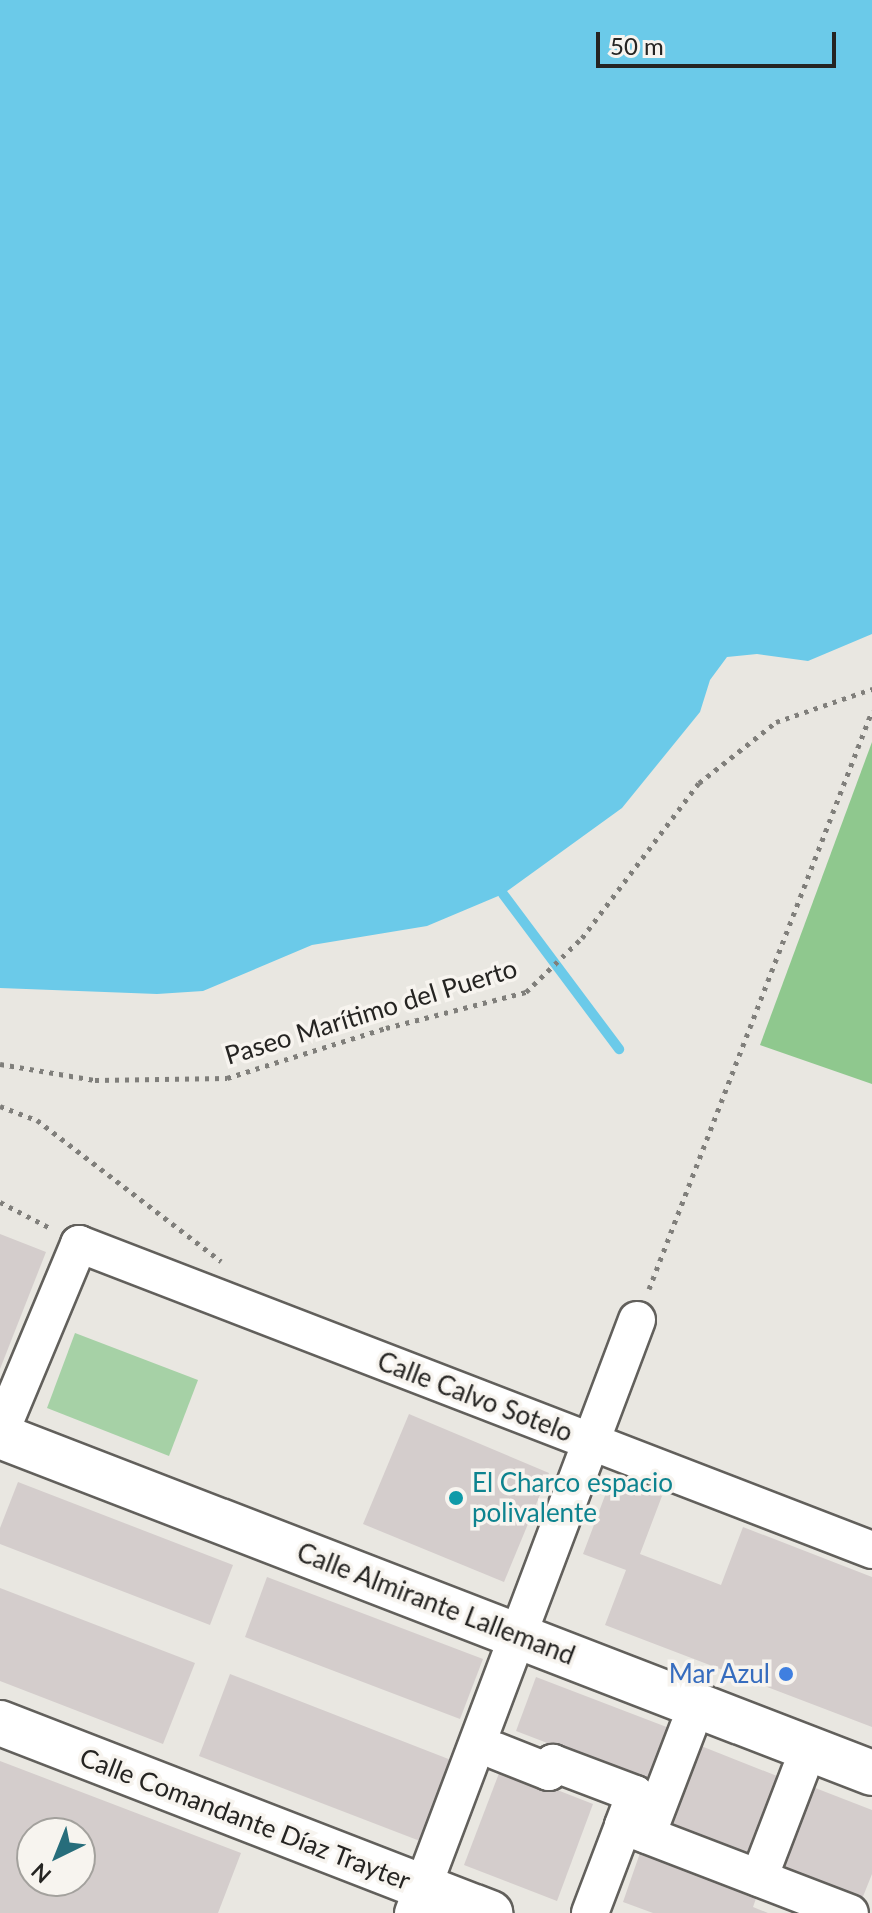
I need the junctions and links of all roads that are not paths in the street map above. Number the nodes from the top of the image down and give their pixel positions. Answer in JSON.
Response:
{"nodes":[{"id":1,"x":637,"y":1320,"type":"road end"},
{"id":2,"x":0,"y":1435,"type":"edge"},
{"id":3,"x":590,"y":1441,"type":"junction"},
{"id":4,"x":872,"y":1550,"type":"edge"},
{"id":5,"x":518,"y":1634,"type":"junction"},
{"id":6,"x":0,"y":1723,"type":"edge"},
{"id":7,"x":688,"y":1728,"type":"dead end"},
{"id":8,"x":496,"y":1751,"type":"dead end"},
{"id":9,"x":800,"y":1771,"type":"dead end"},
{"id":10,"x":872,"y":1773,"type":"edge"},
{"id":11,"x":635,"y":1830,"type":"junction"},
{"id":12,"x":759,"y":1878,"type":"junction"},
{"id":13,"x":417,"y":1900,"type":"edge"},
{"id":14,"x":490,"y":1913,"type":"edge"},
{"id":15,"x":590,"y":1913,"type":"edge"},
{"id":16,"x":850,"y":1913,"type":"edge"}],
"edges":[{"from":1,"to":3,"type":"street"},
{"from":2,"to":3,"type":"street","name":"Calle Calvo Sotelo"},
{"from":2,"to":5,"type":"main road","name":"Calle Almirante Lallemand"},
{"from":3,"to":4,"type":"street","name":"Calle Calvo Sotelo"},
{"from":3,"to":5,"type":"street"},
{"from":5,"to":10,"type":"main road","name":"Calle Almirante Lallemand"},
{"from":5,"to":13,"type":"street"},
{"from":6,"to":13,"type":"main road","name":"Calle Comandante Díaz Trayter"},
{"from":7,"to":11,"type":"street"},
{"from":8,"to":11,"type":"street"},
{"from":9,"to":12,"type":"street"},
{"from":11,"to":12,"type":"street"},
{"from":11,"to":15,"type":"street"},
{"from":12,"to":16,"type":"street"},
{"from":13,"to":14,"type":"main road","name":"Calle Comandante Díaz Trayter"}]}
